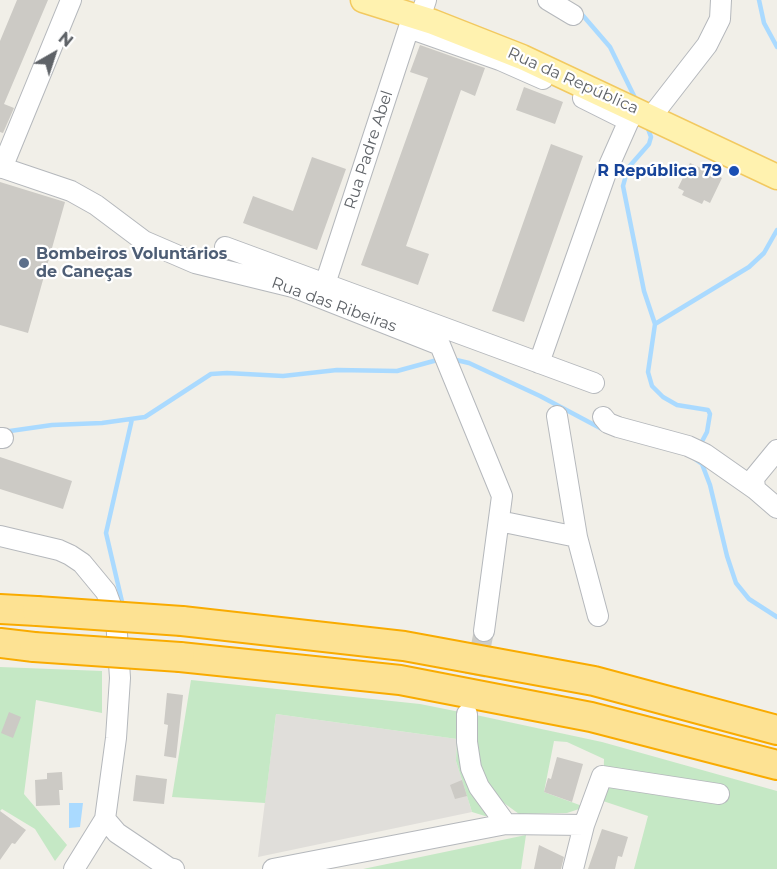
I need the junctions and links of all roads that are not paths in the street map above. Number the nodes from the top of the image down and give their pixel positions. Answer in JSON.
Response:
{"nodes":[{"id":1,"x":71,"y":0,"type":"edge"},
{"id":2,"x":363,"y":0,"type":"edge"},
{"id":3,"x":548,"y":0,"type":"edge"},
{"id":4,"x":721,"y":0,"type":"edge"},
{"id":5,"x":417,"y":15,"type":"edge"},
{"id":6,"x":573,"y":15,"type":"dead end"},
{"id":7,"x":638,"y":116,"type":"junction"},
{"id":8,"x":1,"y":167,"type":"edge"},
{"id":9,"x":777,"y":177,"type":"edge"},
{"id":10,"x":225,"y":247,"type":"dead end"},
{"id":11,"x":325,"y":284,"type":"junction"},
{"id":12,"x":538,"y":363,"type":"junction"},
{"id":13,"x":594,"y":383,"type":"dead end"},
{"id":14,"x":557,"y":416,"type":"dead end"},
{"id":15,"x":603,"y":417,"type":"dead end"},
{"id":16,"x":777,"y":450,"type":"edge"},
{"id":17,"x":755,"y":489,"type":"junction"},
{"id":18,"x":777,"y":507,"type":"edge"},
{"id":19,"x":499,"y":521,"type":"junction"},
{"id":20,"x":0,"y":536,"type":"edge"},
{"id":21,"x":576,"y":537,"type":"junction"},
{"id":22,"x":0,"y":609,"type":"edge"},
{"id":23,"x":598,"y":616,"type":"dead end"},
{"id":24,"x":484,"y":631,"type":"tunnel mouth"},
{"id":25,"x":0,"y":643,"type":"edge"},
{"id":26,"x":467,"y":714,"type":"tunnel mouth"},
{"id":27,"x":777,"y":730,"type":"edge"},
{"id":28,"x":777,"y":765,"type":"edge"},
{"id":29,"x":719,"y":794,"type":"dead end"},
{"id":30,"x":105,"y":819,"type":"junction"},
{"id":31,"x":506,"y":824,"type":"junction"},
{"id":32,"x":584,"y":825,"type":"junction"},
{"id":33,"x":74,"y":869,"type":"edge"},
{"id":34,"x":174,"y":869,"type":"edge"},
{"id":35,"x":273,"y":869,"type":"edge"},
{"id":36,"x":573,"y":869,"type":"edge"}],
"edges":[{"from":1,"to":8,"type":"street"},
{"from":2,"to":5,"type":"main road","name":"Rua da República"},
{"from":3,"to":6,"type":"street"},
{"from":4,"to":7,"type":"street"},
{"from":5,"to":7,"type":"main road","name":"Rua da República"},
{"from":5,"to":11,"type":"street","name":"Rua Padre Abel"},
{"from":7,"to":9,"type":"main road","name":"Rua da República"},
{"from":7,"to":12,"type":"street"},
{"from":8,"to":19,"type":"street","name":"Rua das Ribeiras"},
{"from":10,"to":11,"type":"street"},
{"from":11,"to":12,"type":"street"},
{"from":12,"to":13,"type":"street"},
{"from":14,"to":21,"type":"street"},
{"from":15,"to":17,"type":"street"},
{"from":16,"to":17,"type":"street"},
{"from":17,"to":18,"type":"street"},
{"from":19,"to":21,"type":"street"},
{"from":19,"to":24,"type":"street"},
{"from":20,"to":30,"type":"street"},
{"from":21,"to":23,"type":"street"},
{"from":22,"to":27,"type":"highway","bridge":true},
{"from":25,"to":28,"type":"highway","bridge":true},
{"from":26,"to":31,"type":"street"},
{"from":29,"to":32,"type":"street"},
{"from":30,"to":33,"type":"street"},
{"from":30,"to":34,"type":"street"},
{"from":31,"to":32,"type":"street"},
{"from":31,"to":35,"type":"street"},
{"from":32,"to":36,"type":"street"}]}
